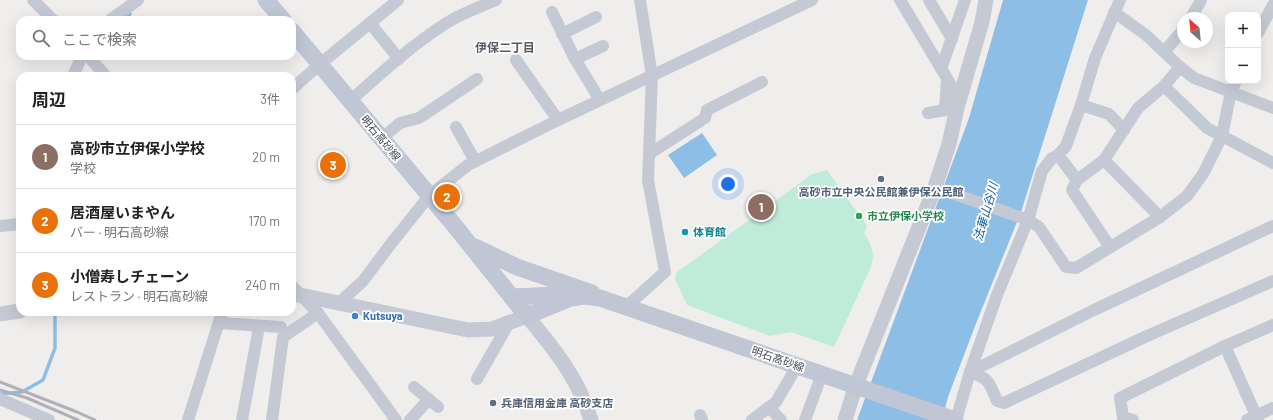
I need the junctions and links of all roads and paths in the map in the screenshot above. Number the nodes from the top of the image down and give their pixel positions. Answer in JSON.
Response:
{"nodes":[{"id":1,"x":32,"y":0,"type":"edge"},
{"id":2,"x":138,"y":0,"type":"edge"},
{"id":3,"x":266,"y":0,"type":"edge"},
{"id":4,"x":398,"y":0,"type":"edge"},
{"id":5,"x":496,"y":0,"type":"edge"},
{"id":6,"x":811,"y":0,"type":"edge"},
{"id":7,"x":900,"y":0,"type":"edge"},
{"id":8,"x":929,"y":0,"type":"edge"},
{"id":9,"x":986,"y":0,"type":"edge"},
{"id":10,"x":1120,"y":0,"type":"edge"},
{"id":11,"x":1201,"y":0,"type":"edge"},
{"id":12,"x":642,"y":1,"type":"edge"},
{"id":13,"x":962,"y":1,"type":"edge"},
{"id":14,"x":1273,"y":5,"type":"edge"},
{"id":15,"x":552,"y":12,"type":"dead end"},
{"id":16,"x":1114,"y":12,"type":"junction"},
{"id":17,"x":1194,"y":12,"type":"edge"},
{"id":18,"x":49,"y":16,"type":"edge"},
{"id":19,"x":116,"y":16,"type":"edge"},
{"id":20,"x":280,"y":16,"type":"edge"},
{"id":21,"x":596,"y":17,"type":"dead end"},
{"id":22,"x":370,"y":23,"type":"junction"},
{"id":23,"x":1265,"y":28,"type":"edge"},
{"id":24,"x":562,"y":34,"type":"junction"},
{"id":25,"x":296,"y":36,"type":"edge"},
{"id":26,"x":1177,"y":37,"type":"edge"},
{"id":27,"x":952,"y":39,"type":"junction"},
{"id":28,"x":603,"y":46,"type":"dead end"},
{"id":29,"x":1164,"y":52,"type":"junction"},
{"id":30,"x":399,"y":59,"type":"junction"},
{"id":31,"x":575,"y":59,"type":"junction"},
{"id":32,"x":80,"y":60,"type":"edge"},
{"id":33,"x":92,"y":60,"type":"edge"},
{"id":34,"x":516,"y":60,"type":"dead end"},
{"id":35,"x":320,"y":64,"type":"junction"},
{"id":36,"x":1180,"y":67,"type":"junction"},
{"id":37,"x":75,"y":72,"type":"edge"},
{"id":38,"x":102,"y":72,"type":"edge"},
{"id":39,"x":944,"y":74,"type":"junction"},
{"id":40,"x":652,"y":76,"type":"junction"},
{"id":41,"x":477,"y":79,"type":"dead end"},
{"id":42,"x":762,"y":82,"type":"dead end"},
{"id":43,"x":296,"y":86,"type":"edge"},
{"id":44,"x":1164,"y":86,"type":"junction"},
{"id":45,"x":1234,"y":86,"type":"edge"},
{"id":46,"x":600,"y":100,"type":"junction"},
{"id":47,"x":350,"y":101,"type":"junction"},
{"id":48,"x":1081,"y":104,"type":"junction"},
{"id":49,"x":954,"y":106,"type":"junction"},
{"id":50,"x":1273,"y":108,"type":"edge"},
{"id":51,"x":928,"y":113,"type":"dead end"},
{"id":52,"x":558,"y":120,"type":"junction"},
{"id":53,"x":456,"y":127,"type":"dead end"},
{"id":54,"x":1124,"y":130,"type":"junction"},
{"id":55,"x":1222,"y":136,"type":"junction"},
{"id":56,"x":382,"y":139,"type":"junction"},
{"id":57,"x":649,"y":154,"type":"junction"},
{"id":58,"x":1058,"y":155,"type":"junction"},
{"id":59,"x":1104,"y":160,"type":"junction"},
{"id":60,"x":475,"y":161,"type":"junction"},
{"id":61,"x":1273,"y":162,"type":"edge"},
{"id":62,"x":1077,"y":180,"type":"junction"},
{"id":63,"x":935,"y":187,"type":"junction"},
{"id":64,"x":429,"y":196,"type":"junction"},
{"id":65,"x":1160,"y":217,"type":"junction"},
{"id":66,"x":1028,"y":220,"type":"junction"},
{"id":67,"x":16,"y":224,"type":"edge"},
{"id":68,"x":0,"y":226,"type":"edge"},
{"id":69,"x":1273,"y":226,"type":"edge"},
{"id":70,"x":470,"y":244,"type":"junction"},
{"id":71,"x":1110,"y":248,"type":"junction"},
{"id":72,"x":1273,"y":281,"type":"edge"},
{"id":73,"x":296,"y":292,"type":"edge"},
{"id":74,"x":296,"y":293,"type":"edge"},
{"id":75,"x":512,"y":297,"type":"junction"},
{"id":76,"x":571,"y":298,"type":"junction"},
{"id":77,"x":600,"y":298,"type":"junction"},
{"id":78,"x":338,"y":303,"type":"junction"},
{"id":79,"x":627,"y":306,"type":"junction"},
{"id":80,"x":16,"y":312,"type":"edge"},
{"id":81,"x":0,"y":314,"type":"edge"},
{"id":82,"x":318,"y":314,"type":"junction"},
{"id":83,"x":527,"y":316,"type":"junction"},
{"id":84,"x":221,"y":318,"type":"edge"},
{"id":85,"x":509,"y":323,"type":"junction"},
{"id":86,"x":1273,"y":325,"type":"edge"},
{"id":87,"x":259,"y":327,"type":"junction"},
{"id":88,"x":281,"y":327,"type":"dead end"},
{"id":89,"x":1225,"y":346,"type":"junction"},
{"id":90,"x":797,"y":366,"type":"junction"},
{"id":91,"x":970,"y":372,"type":"junction"},
{"id":92,"x":822,"y":374,"type":"junction"},
{"id":93,"x":476,"y":379,"type":"dead end"},
{"id":94,"x":414,"y":387,"type":"dead end"},
{"id":95,"x":861,"y":387,"type":"junction"},
{"id":96,"x":0,"y":399,"type":"edge"},
{"id":97,"x":769,"y":407,"type":"junction"},
{"id":98,"x":1273,"y":408,"type":"edge"},
{"id":99,"x":27,"y":416,"type":"edge"},
{"id":100,"x":953,"y":419,"type":"edge"},
{"id":101,"x":1254,"y":419,"type":"edge"},
{"id":102,"x":49,"y":420,"type":"edge"},
{"id":103,"x":188,"y":420,"type":"edge"},
{"id":104,"x":242,"y":420,"type":"edge"},
{"id":105,"x":272,"y":420,"type":"edge"},
{"id":106,"x":396,"y":420,"type":"edge"},
{"id":107,"x":410,"y":420,"type":"edge"},
{"id":108,"x":592,"y":420,"type":"edge"},
{"id":109,"x":752,"y":420,"type":"edge"},
{"id":110,"x":781,"y":420,"type":"edge"},
{"id":111,"x":806,"y":420,"type":"edge"},
{"id":112,"x":845,"y":420,"type":"edge"},
{"id":113,"x":1133,"y":420,"type":"edge"}],
"edges":[{"from":1,"to":18,"type":"street"},
{"from":2,"to":19,"type":"street"},
{"from":3,"to":20,"type":"main road"},
{"from":4,"to":22,"type":"street"},
{"from":5,"to":30,"type":"street"},
{"from":6,"to":40,"type":"street"},
{"from":7,"to":39,"type":"street"},
{"from":8,"to":27,"type":"street"},
{"from":9,"to":49,"type":"street"},
{"from":10,"to":16,"type":"street"},
{"from":11,"to":17,"type":"street"},
{"from":12,"to":40,"type":"street"},
{"from":13,"to":27,"type":"street"},
{"from":14,"to":23,"type":"street"},
{"from":15,"to":24,"type":"street"},
{"from":16,"to":29,"type":"street"},
{"from":16,"to":48,"type":"street"},
{"from":21,"to":24,"type":"street"},
{"from":22,"to":30,"type":"street"},
{"from":22,"to":35,"type":"street"},
{"from":24,"to":31,"type":"street"},
{"from":25,"to":35,"type":"main road","name":"明石高砂線"},
{"from":26,"to":29,"type":"street"},
{"from":27,"to":39,"type":"street"},
{"from":28,"to":31,"type":"street"},
{"from":29,"to":36,"type":"street"},
{"from":30,"to":47,"type":"street"},
{"from":31,"to":46,"type":"street"},
{"from":32,"to":37,"type":"street"},
{"from":33,"to":38,"type":"street"},
{"from":34,"to":52,"type":"street"},
{"from":35,"to":43,"type":"street"},
{"from":35,"to":47,"type":"main road","name":"明石高砂線"},
{"from":36,"to":44,"type":"street"},
{"from":36,"to":45,"type":"street"},
{"from":39,"to":49,"type":"street"},
{"from":39,"to":49,"type":"street"},
{"from":40,"to":46,"type":"street"},
{"from":40,"to":57,"type":"street"},
{"from":41,"to":56,"type":"street"},
{"from":42,"to":57,"type":"street"},
{"from":44,"to":54,"type":"street"},
{"from":44,"to":55,"type":"street"},
{"from":45,"to":50,"type":"street"},
{"from":45,"to":55,"type":"street"},
{"from":46,"to":52,"type":"street"},
{"from":47,"to":56,"type":"main road","name":"明石高砂線"},
{"from":48,"to":54,"type":"street"},
{"from":48,"to":58,"type":"street"},
{"from":49,"to":51,"type":"street"},
{"from":49,"to":63,"type":"street"},
{"from":52,"to":60,"type":"street"},
{"from":53,"to":60,"type":"street"},
{"from":54,"to":59,"type":"street"},
{"from":55,"to":61,"type":"street"},
{"from":55,"to":65,"type":"street"},
{"from":56,"to":64,"type":"main road","name":"明石高砂線"},
{"from":57,"to":79,"type":"street"},
{"from":58,"to":62,"type":"street"},
{"from":58,"to":66,"type":"street"},
{"from":59,"to":62,"type":"street"},
{"from":59,"to":65,"type":"street"},
{"from":60,"to":64,"type":"street"},
{"from":62,"to":71,"type":"street"},
{"from":63,"to":66,"type":"street"},
{"from":63,"to":95,"type":"street"},
{"from":64,"to":70,"type":"main road","name":"明石高砂線"},
{"from":64,"to":78,"type":"street"},
{"from":65,"to":71,"type":"street"},
{"from":66,"to":71,"type":"street"},
{"from":66,"to":91,"type":"street"},
{"from":67,"to":68,"type":"street"},
{"from":69,"to":91,"type":"street"},
{"from":70,"to":75,"type":"main road","name":"明石高砂線"},
{"from":70,"to":77,"type":"main road","name":"明石高砂線"},
{"from":72,"to":91,"type":"street"},
{"from":73,"to":78,"type":"street"},
{"from":74,"to":82,"type":"street"},
{"from":75,"to":76,"type":"main road","name":"明石高砂線"},
{"from":75,"to":83,"type":"main road","name":"明石高砂線"},
{"from":76,"to":77,"type":"main road","name":"明石高砂線"},
{"from":76,"to":83,"type":"main road","name":"明石高砂線"},
{"from":77,"to":79,"type":"main road","name":"明石高砂線"},
{"from":78,"to":85,"type":"street"},
{"from":79,"to":90,"type":"main road","name":"明石高砂線"},
{"from":80,"to":81,"type":"street"},
{"from":82,"to":105,"type":"street"},
{"from":82,"to":106,"type":"street"},
{"from":83,"to":85,"type":"street"},
{"from":83,"to":108,"type":"street"},
{"from":84,"to":87,"type":"street"},
{"from":84,"to":103,"type":"street"},
{"from":85,"to":93,"type":"street"},
{"from":86,"to":89,"type":"street"},
{"from":87,"to":88,"type":"street"},
{"from":87,"to":104,"type":"street"},
{"from":89,"to":101,"type":"street"},
{"from":89,"to":113,"type":"street"},
{"from":90,"to":92,"type":"main road","name":"明石高砂線"},
{"from":90,"to":97,"type":"street"},
{"from":91,"to":100,"type":"street"},
{"from":92,"to":95,"type":"main road","name":"明石高砂線"},
{"from":92,"to":111,"type":"street"},
{"from":94,"to":107,"type":"street"},
{"from":95,"to":100,"type":"main road","name":"明石高砂線"},
{"from":95,"to":112,"type":"street"},
{"from":96,"to":99,"type":"street"},
{"from":97,"to":109,"type":"street"},
{"from":97,"to":110,"type":"street"},
{"from":98,"to":101,"type":"street"},
{"from":99,"to":102,"type":"street"}]}
